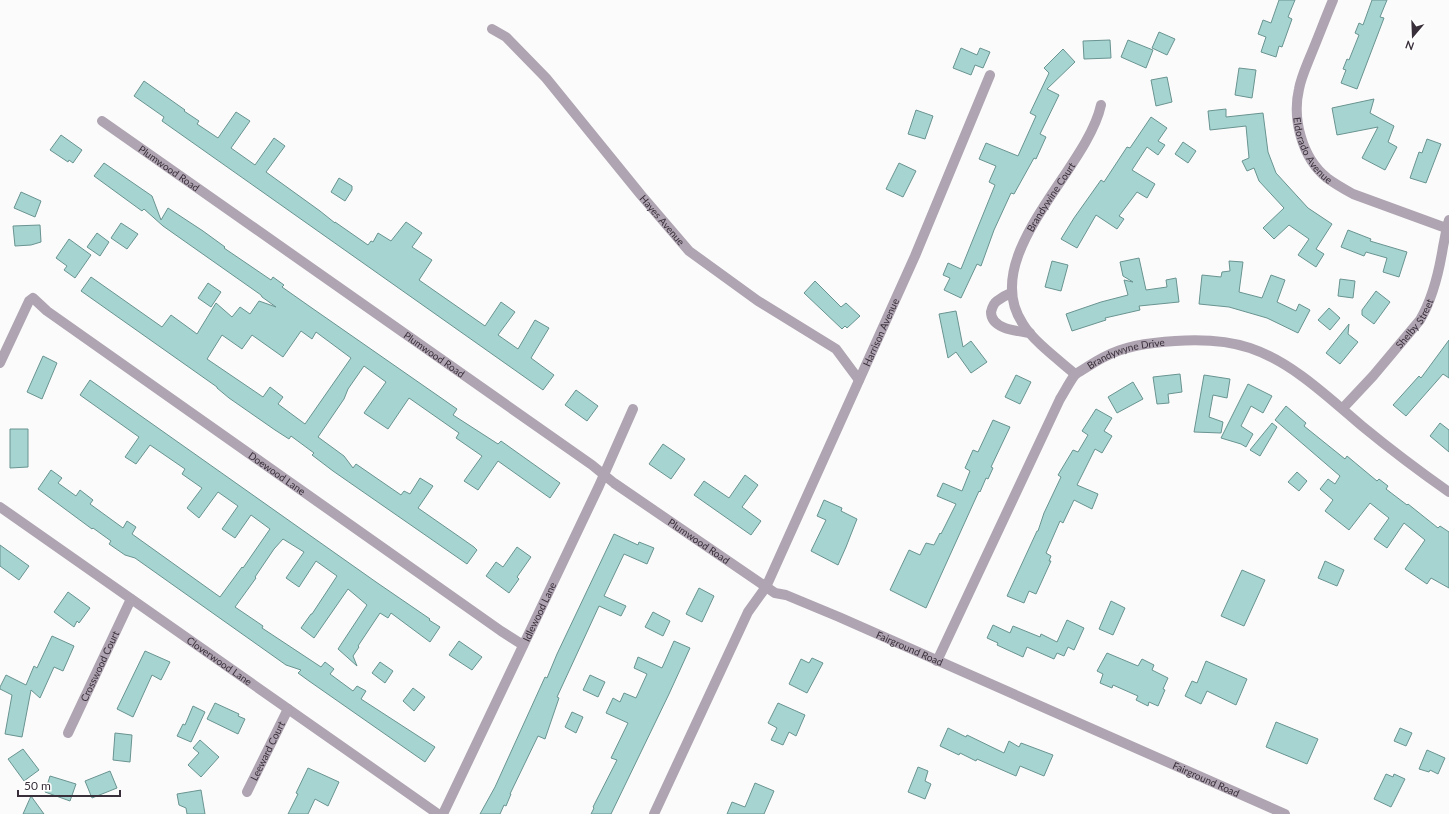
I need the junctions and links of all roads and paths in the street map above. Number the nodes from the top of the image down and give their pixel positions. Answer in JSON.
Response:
{"nodes":[{"id":1,"x":1333,"y":0,"type":"edge"},
{"id":2,"x":492,"y":29,"type":"dead end"},
{"id":3,"x":990,"y":75,"type":"dead end"},
{"id":4,"x":1101,"y":105,"type":"dead end"},
{"id":5,"x":102,"y":121,"type":"dead end"},
{"id":6,"x":1448,"y":224,"type":"edge"},
{"id":7,"x":1011,"y":293,"type":"junction"},
{"id":8,"x":1030,"y":333,"type":"junction"},
{"id":9,"x":0,"y":363,"type":"edge"},
{"id":10,"x":1075,"y":374,"type":"junction"},
{"id":11,"x":859,"y":380,"type":"junction"},
{"id":12,"x":1343,"y":408,"type":"junction"},
{"id":13,"x":633,"y":409,"type":"dead end"},
{"id":14,"x":604,"y":474,"type":"junction"},
{"id":15,"x":1449,"y":492,"type":"edge"},
{"id":16,"x":0,"y":507,"type":"edge"},
{"id":17,"x":766,"y":587,"type":"junction"},
{"id":18,"x":131,"y":599,"type":"junction"},
{"id":19,"x":523,"y":645,"type":"junction"},
{"id":20,"x":937,"y":661,"type":"junction"},
{"id":21,"x":288,"y":709,"type":"junction"},
{"id":22,"x":68,"y":733,"type":"dead end"},
{"id":23,"x":247,"y":792,"type":"dead end"},
{"id":24,"x":438,"y":814,"type":"edge"},
{"id":25,"x":443,"y":814,"type":"edge"},
{"id":26,"x":654,"y":814,"type":"edge"},
{"id":27,"x":1285,"y":814,"type":"edge"}],
"edges":[{"from":1,"to":6,"type":"street","name":"Eldorado Avenue"},
{"from":2,"to":11,"type":"street","name":"Hayes Avenue"},
{"from":3,"to":11,"type":"street","name":"Harrison Avenue"},
{"from":4,"to":7,"type":"street","name":"Brandywine Court"},
{"from":5,"to":14,"type":"street","name":"Plumwood Road"},
{"from":6,"to":12,"type":"street","name":"Shelby Street"},
{"from":7,"to":8,"type":"street","name":"Brandywine Court"},
{"from":7,"to":8,"type":"street"},
{"from":8,"to":10,"type":"street","name":"Brandywine Court"},
{"from":9,"to":19,"type":"street","name":"Doewood Lane"},
{"from":10,"to":12,"type":"street","name":"Brandywyne Drive"},
{"from":10,"to":20,"type":"street","name":"Brandywyne Drive"},
{"from":11,"to":17,"type":"street","name":"Harrison Avenue"},
{"from":12,"to":15,"type":"street","name":"Brandywyne Drive"},
{"from":13,"to":14,"type":"street","name":"Idlewood Lane"},
{"from":14,"to":17,"type":"street","name":"Plumwood Road"},
{"from":14,"to":19,"type":"street","name":"Idlewood Lane"},
{"from":16,"to":18,"type":"street","name":"Cloverwood Lane"},
{"from":17,"to":20,"type":"street","name":"Fairground Road"},
{"from":17,"to":26,"type":"street"},
{"from":18,"to":21,"type":"street","name":"Cloverwood Lane"},
{"from":18,"to":22,"type":"street","name":"Crosswood Court"},
{"from":19,"to":25,"type":"street","name":"Idlewood Lane"},
{"from":20,"to":27,"type":"street","name":"Fairground Road"},
{"from":21,"to":23,"type":"street","name":"Leeward Court"},
{"from":21,"to":24,"type":"street","name":"Cloverwood Lane"}]}
